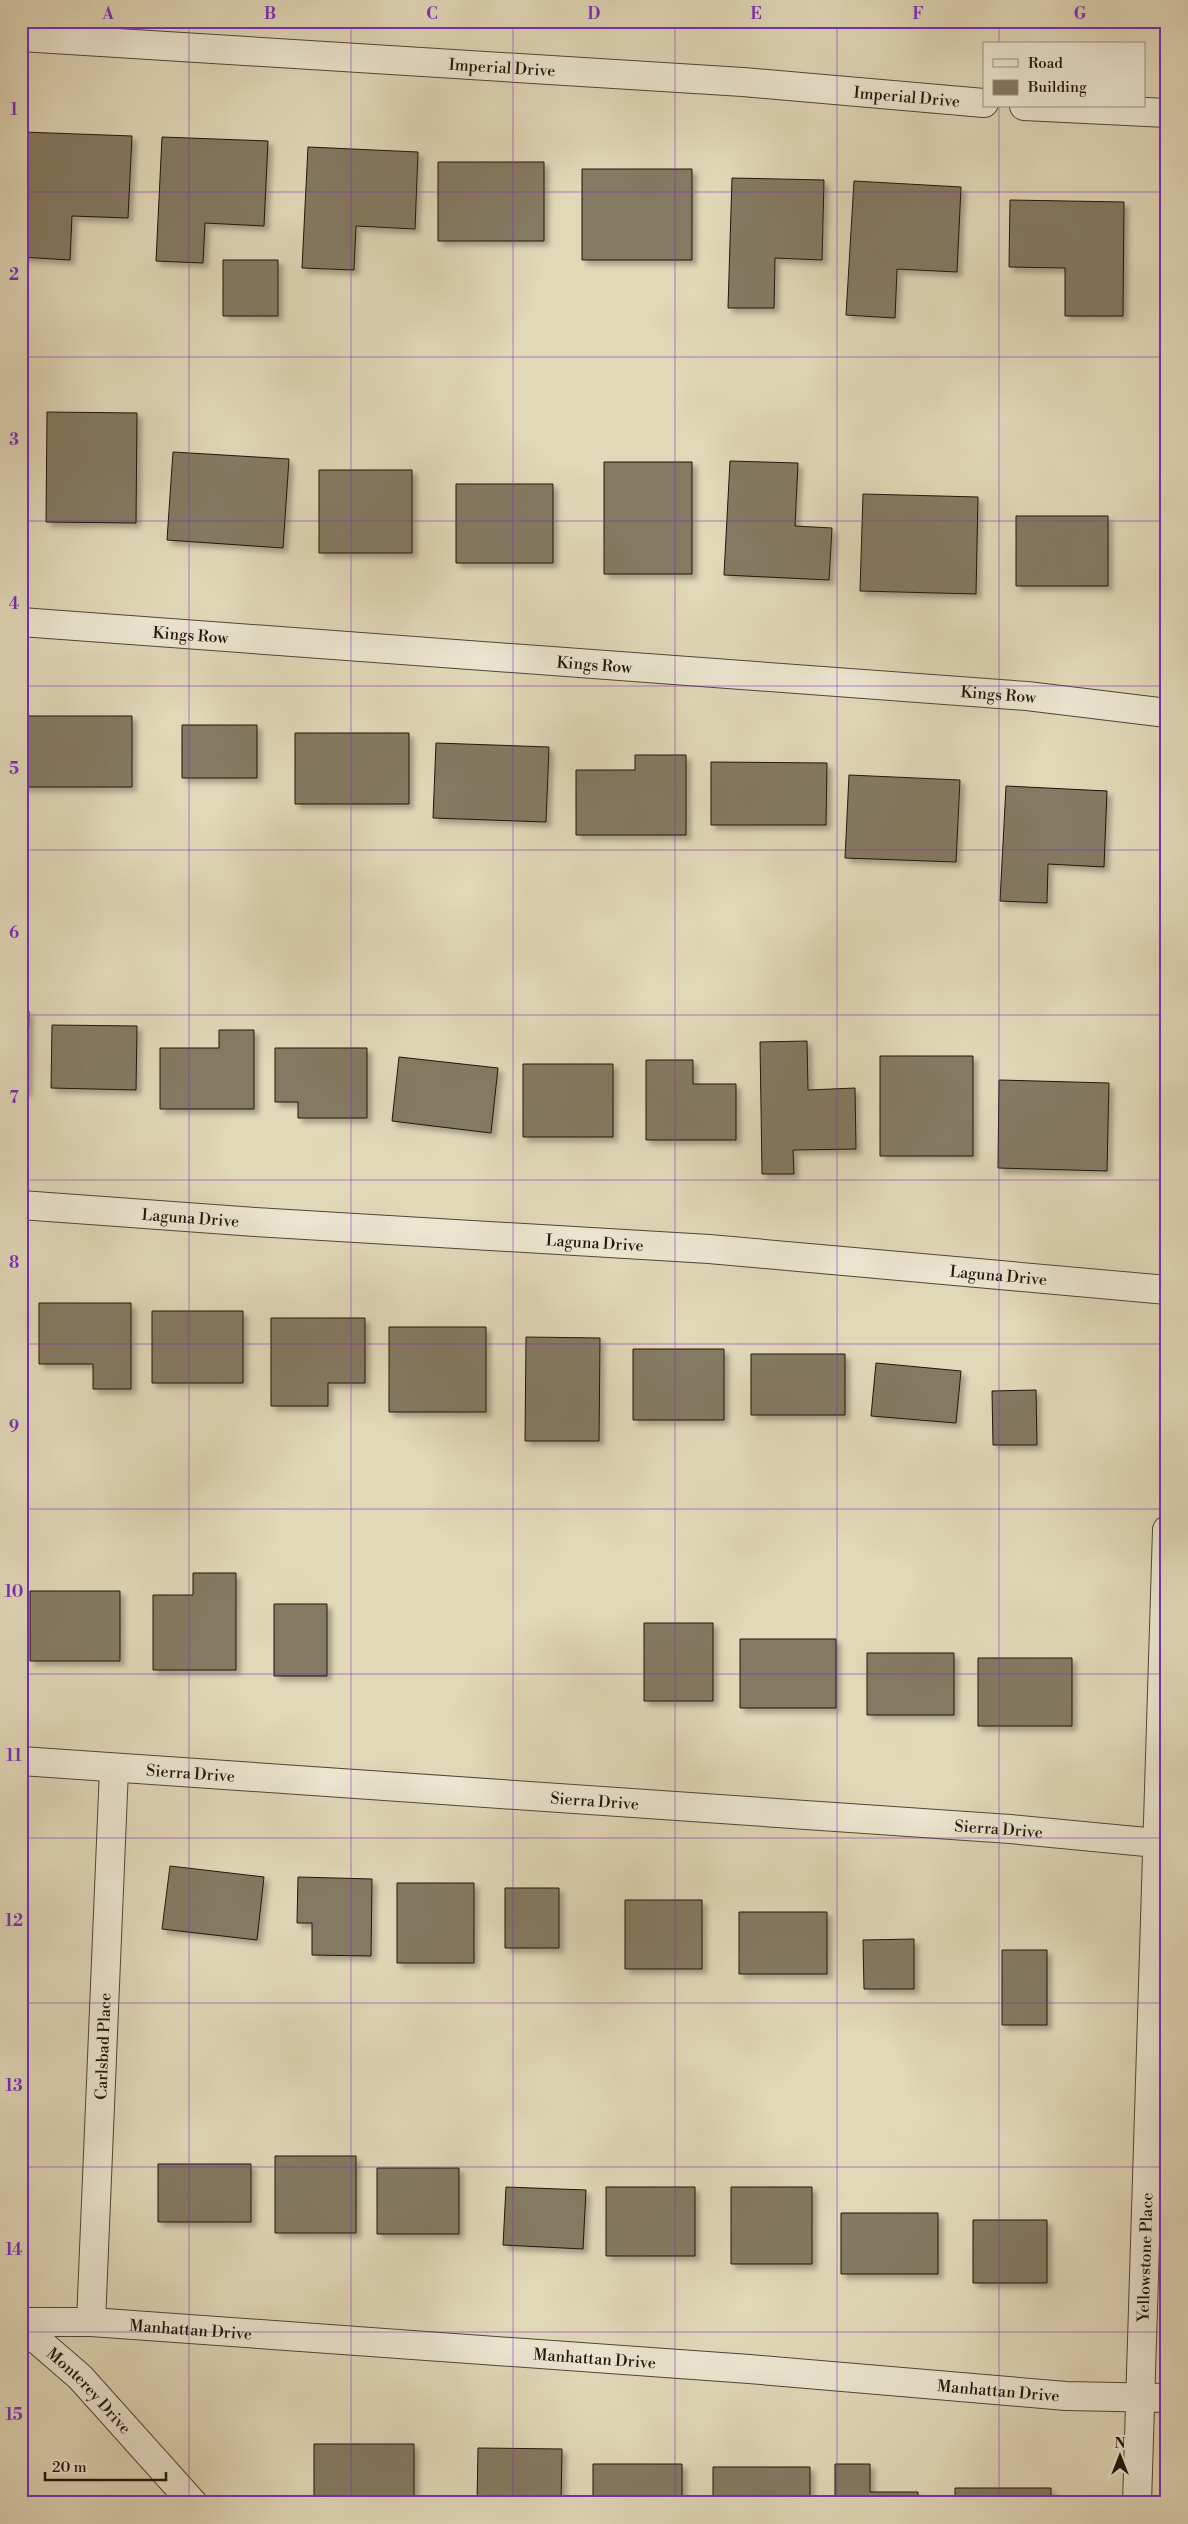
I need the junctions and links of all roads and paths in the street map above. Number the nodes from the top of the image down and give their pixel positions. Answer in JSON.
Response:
{"nodes":[{"id":1,"x":21,"y":37,"type":"edge"},
{"id":2,"x":983,"y":103,"type":"edge"},
{"id":3,"x":1065,"y":108,"type":"edge"},
{"id":4,"x":1167,"y":113,"type":"edge"},
{"id":5,"x":21,"y":622,"type":"edge"},
{"id":6,"x":1167,"y":713,"type":"edge"},
{"id":7,"x":21,"y":1205,"type":"edge"},
{"id":8,"x":1167,"y":1290,"type":"edge"},
{"id":9,"x":1167,"y":1530,"type":"edge"},
{"id":10,"x":21,"y":1761,"type":"edge"},
{"id":11,"x":114,"y":1769,"type":"junction"},
{"id":12,"x":1162,"y":1843,"type":"edge"},
{"id":13,"x":91,"y":2322,"type":"junction"},
{"id":14,"x":21,"y":2324,"type":"edge"},
{"id":15,"x":1140,"y":2396,"type":"junction"},
{"id":16,"x":1167,"y":2398,"type":"edge"},
{"id":17,"x":193,"y":2503,"type":"edge"},
{"id":18,"x":1137,"y":2503,"type":"edge"}],
"edges":[{"from":1,"to":2,"type":"street","name":"Imperial Drive"},
{"from":3,"to":4,"type":"street"},
{"from":5,"to":6,"type":"street","name":"Kings Row"},
{"from":7,"to":8,"type":"street","name":"Laguna Drive"},
{"from":9,"to":12,"type":"street","name":"Yellowstone Place"},
{"from":10,"to":11,"type":"street","name":"Sierra Drive"},
{"from":11,"to":12,"type":"street","name":"Sierra Drive"},
{"from":11,"to":13,"type":"street","name":"Carlsbad Place"},
{"from":12,"to":15,"type":"street","name":"Yellowstone Place"},
{"from":13,"to":14,"type":"street","name":"Manhattan Drive"},
{"from":13,"to":15,"type":"street","name":"Manhattan Drive"},
{"from":14,"to":17,"type":"street","name":"Monterey Drive"},
{"from":15,"to":16,"type":"street","name":"Manhattan Drive"},
{"from":15,"to":18,"type":"street","name":"Yellowstone Place"}]}
